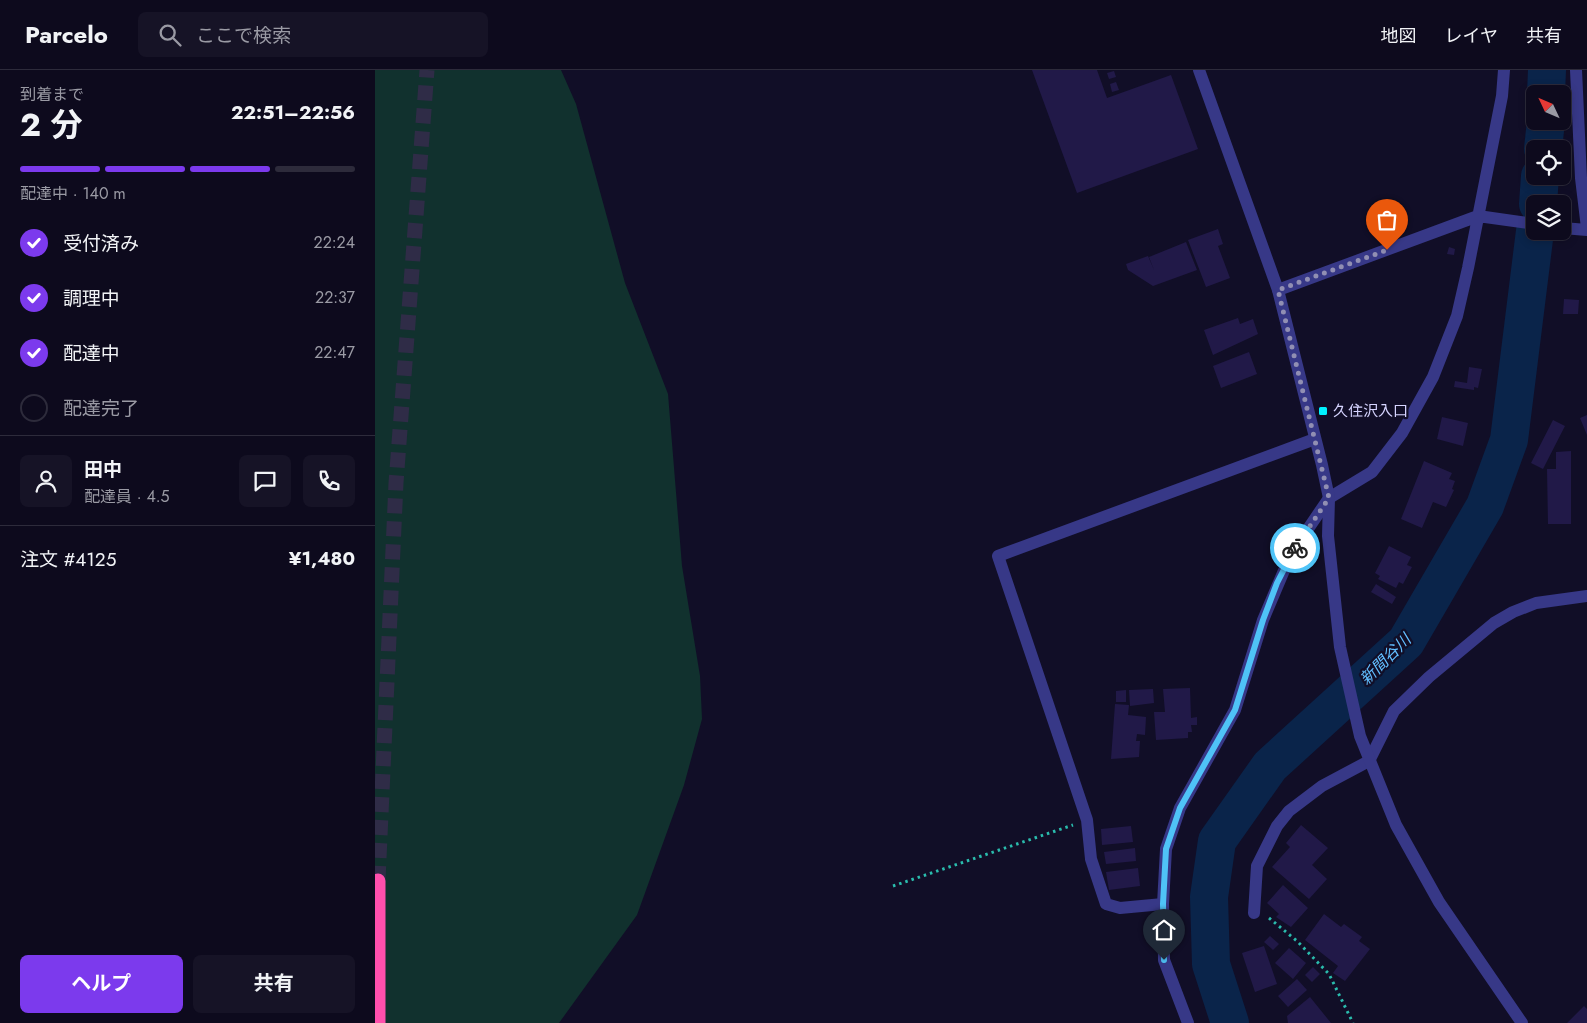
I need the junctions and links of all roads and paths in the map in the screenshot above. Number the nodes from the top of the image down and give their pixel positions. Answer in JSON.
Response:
{"nodes":[{"id":1,"x":1199,"y":70,"type":"edge"},
{"id":2,"x":1504,"y":70,"type":"edge"},
{"id":3,"x":1576,"y":70,"type":"edge"},
{"id":4,"x":1478,"y":216,"type":"junction"},
{"id":5,"x":1526,"y":223,"type":"edge"},
{"id":6,"x":1571,"y":228,"type":"edge"},
{"id":7,"x":1587,"y":229,"type":"edge"},
{"id":8,"x":1278,"y":290,"type":"junction"},
{"id":9,"x":1315,"y":439,"type":"junction"},
{"id":10,"x":1329,"y":498,"type":"junction"},
{"id":11,"x":1587,"y":596,"type":"edge"},
{"id":12,"x":1369,"y":761,"type":"junction"},
{"id":13,"x":1087,"y":820,"type":"junction"},
{"id":14,"x":378,"y":882,"type":"dead end"},
{"id":15,"x":893,"y":886,"type":"dead end"},
{"id":16,"x":1163,"y":904,"type":"junction"},
{"id":17,"x":1255,"y":913,"type":"joint"},
{"id":18,"x":378,"y":1023,"type":"edge"},
{"id":19,"x":1188,"y":1023,"type":"edge"},
{"id":20,"x":1353,"y":1023,"type":"edge"},
{"id":21,"x":1521,"y":1023,"type":"edge"}],
"edges":[{"from":1,"to":8,"type":"street"},
{"from":2,"to":4,"type":"street"},
{"from":3,"to":7,"type":"street"},
{"from":4,"to":5,"type":"street"},
{"from":4,"to":8,"type":"street"},
{"from":4,"to":10,"type":"street"},
{"from":6,"to":7,"type":"street"},
{"from":8,"to":9,"type":"street"},
{"from":9,"to":10,"type":"street"},
{"from":9,"to":13,"type":"street"},
{"from":10,"to":12,"type":"street"},
{"from":10,"to":16,"type":"street"},
{"from":11,"to":12,"type":"street"},
{"from":12,"to":17,"type":"street"},
{"from":12,"to":21,"type":"street"},
{"from":13,"to":15,"type":"path"},
{"from":13,"to":16,"type":"street"},
{"from":14,"to":18,"type":"highway"},
{"from":16,"to":19,"type":"street"},
{"from":17,"to":20,"type":"path"}]}
